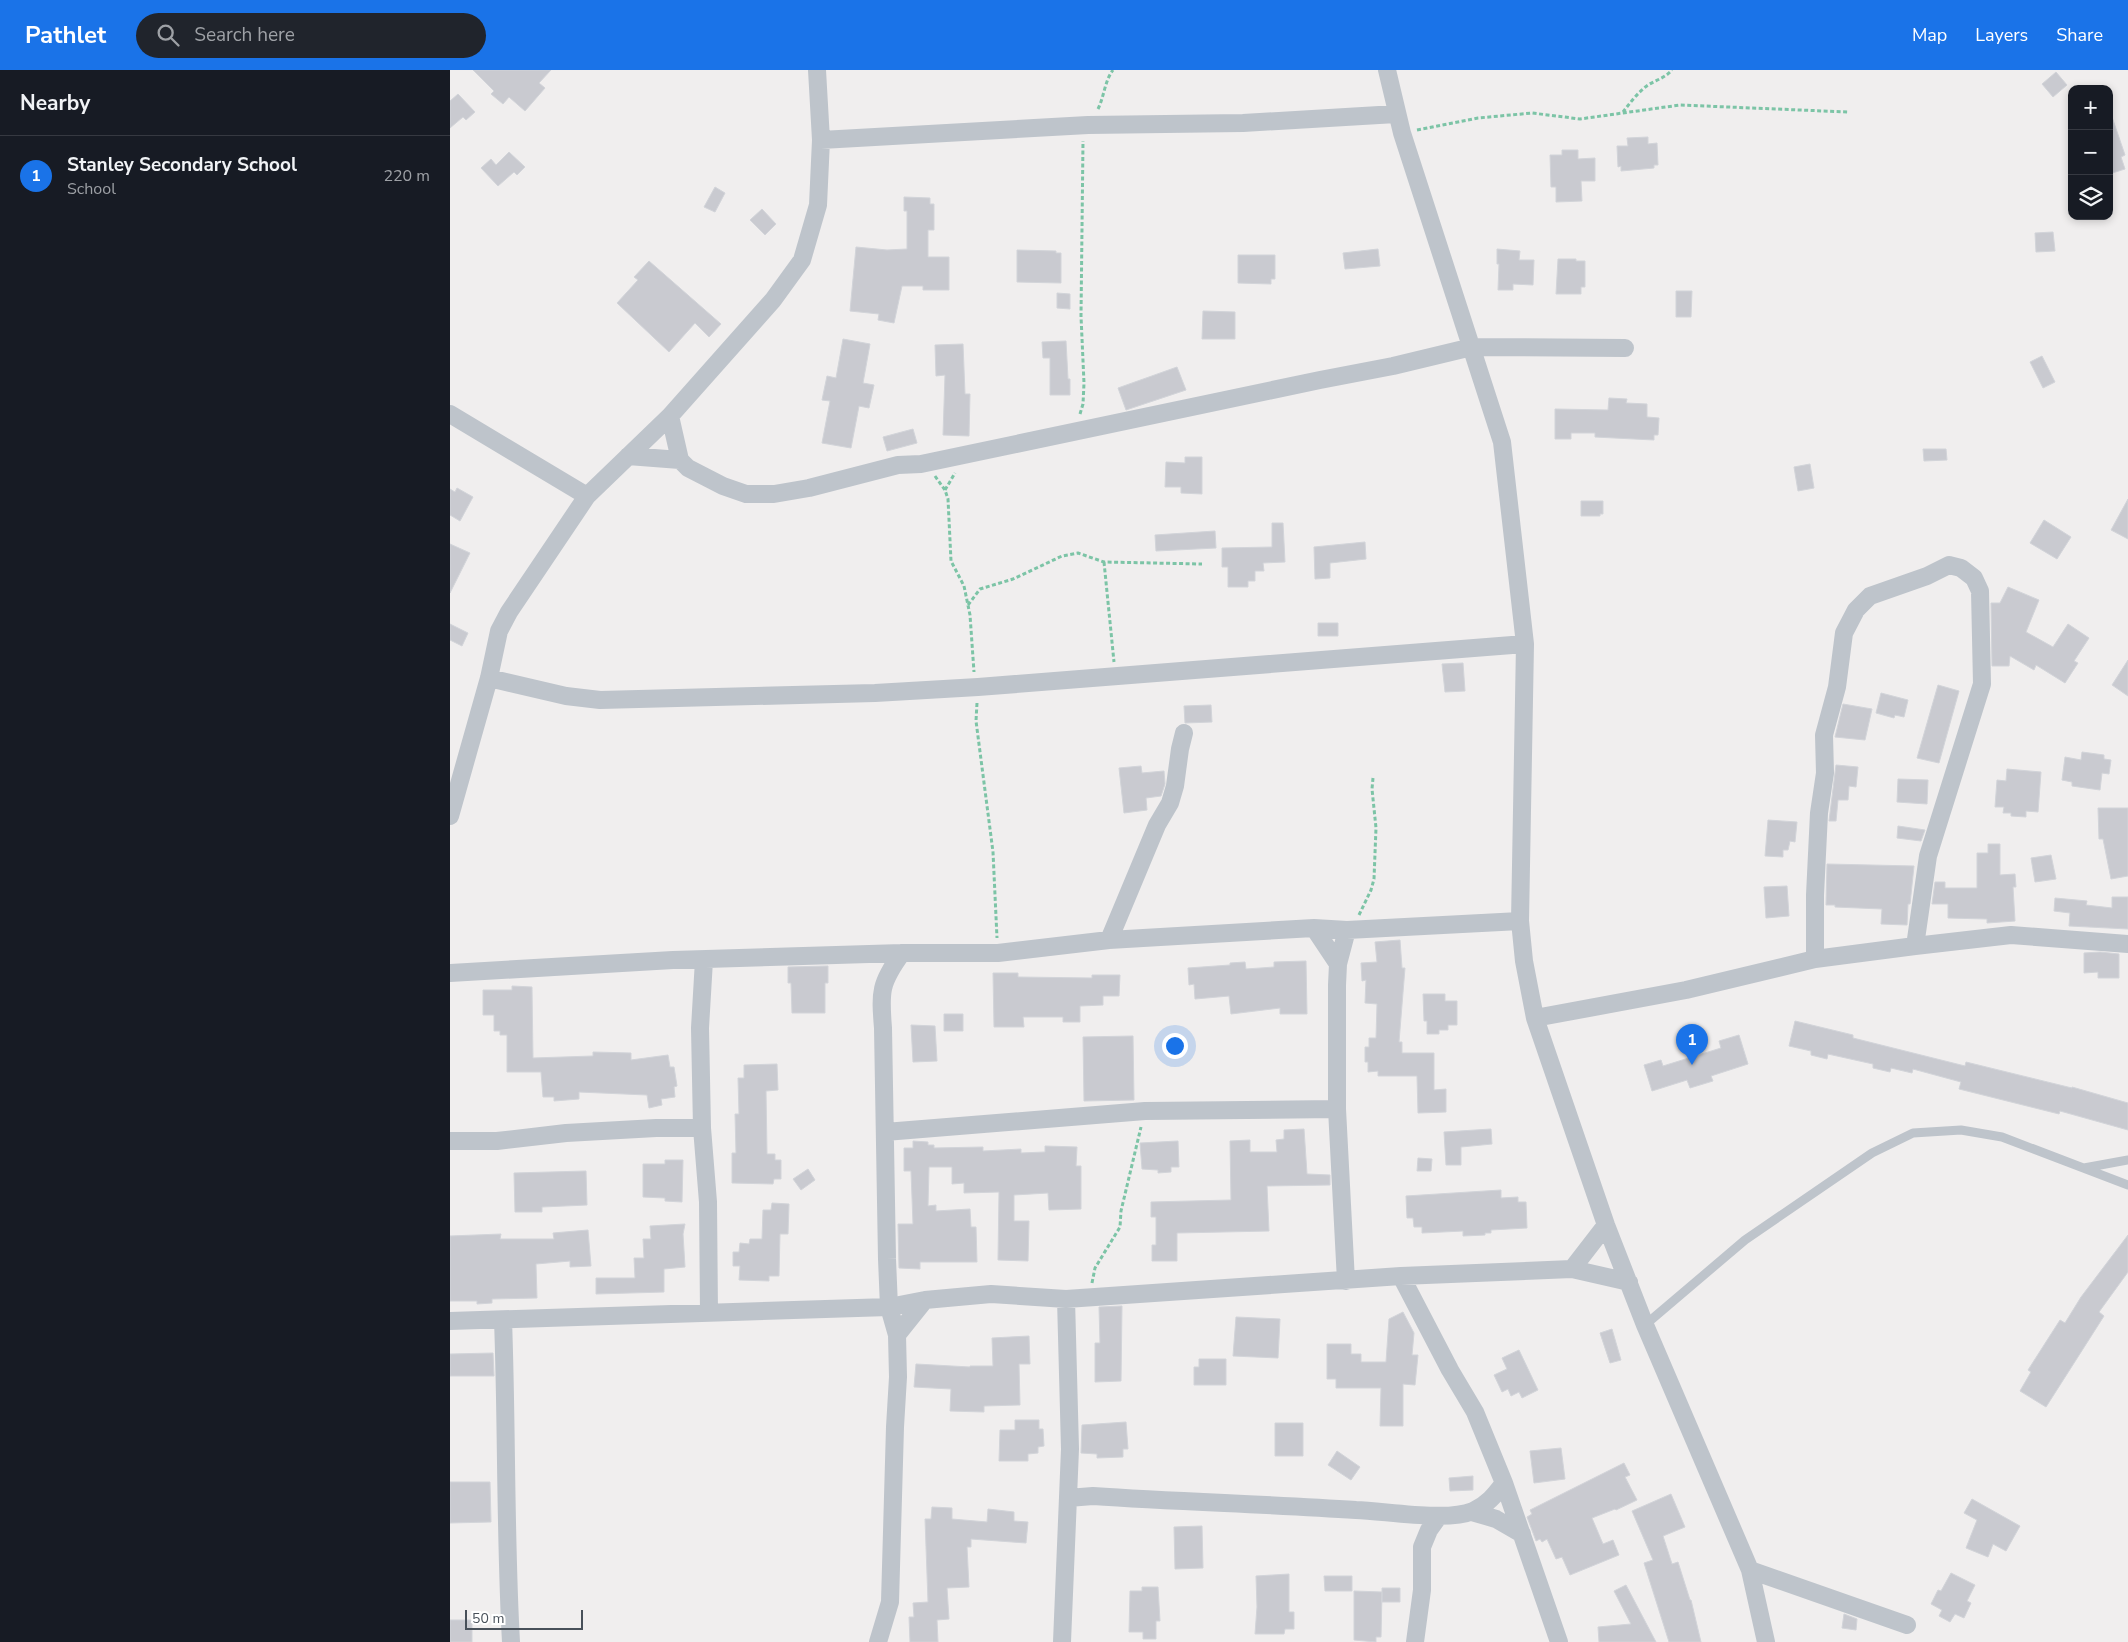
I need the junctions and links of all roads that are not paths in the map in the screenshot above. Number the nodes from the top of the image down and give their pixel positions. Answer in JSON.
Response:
{"nodes":[{"id":1,"x":818,"y":70,"type":"edge"},
{"id":2,"x":1387,"y":70,"type":"edge"},
{"id":3,"x":1396,"y":114,"type":"junction"},
{"id":4,"x":821,"y":140,"type":"junction"},
{"id":5,"x":1472,"y":347,"type":"junction"},
{"id":6,"x":1625,"y":348,"type":"dead end"},
{"id":7,"x":450,"y":414,"type":"edge"},
{"id":8,"x":670,"y":416,"type":"junction"},
{"id":9,"x":628,"y":456,"type":"junction"},
{"id":10,"x":680,"y":460,"type":"junction"},
{"id":11,"x":587,"y":496,"type":"junction"},
{"id":12,"x":1525,"y":644,"type":"junction"},
{"id":13,"x":489,"y":678,"type":"junction"},
{"id":14,"x":1184,"y":733,"type":"dead end"},
{"id":15,"x":450,"y":816,"type":"edge"},
{"id":16,"x":1520,"y":921,"type":"junction"},
{"id":17,"x":1314,"y":928,"type":"junction"},
{"id":18,"x":1351,"y":930,"type":"junction"},
{"id":19,"x":1109,"y":940,"type":"junction"},
{"id":20,"x":2128,"y":944,"type":"edge"},
{"id":21,"x":1915,"y":946,"type":"junction"},
{"id":22,"x":902,"y":953,"type":"junction"},
{"id":23,"x":1815,"y":959,"type":"junction"},
{"id":24,"x":704,"y":960,"type":"junction"},
{"id":25,"x":1338,"y":964,"type":"junction"},
{"id":26,"x":450,"y":972,"type":"edge"},
{"id":27,"x":1535,"y":1018,"type":"junction"},
{"id":28,"x":1337,"y":1109,"type":"junction"},
{"id":29,"x":702,"y":1128,"type":"junction"},
{"id":30,"x":885,"y":1132,"type":"junction"},
{"id":31,"x":450,"y":1141,"type":"edge"},
{"id":32,"x":2128,"y":1160,"type":"edge"},
{"id":33,"x":2084,"y":1168,"type":"junction"},
{"id":34,"x":2128,"y":1185,"type":"edge"},
{"id":35,"x":1606,"y":1225,"type":"junction"},
{"id":36,"x":1572,"y":1269,"type":"junction"},
{"id":37,"x":1401,"y":1276,"type":"junction"},
{"id":38,"x":1346,"y":1281,"type":"junction"},
{"id":39,"x":1628,"y":1282,"type":"junction"},
{"id":40,"x":1066,"y":1299,"type":"junction"},
{"id":41,"x":926,"y":1300,"type":"junction"},
{"id":42,"x":889,"y":1307,"type":"junction"},
{"id":43,"x":709,"y":1313,"type":"junction"},
{"id":44,"x":503,"y":1320,"type":"junction"},
{"id":45,"x":450,"y":1321,"type":"edge"},
{"id":46,"x":1645,"y":1325,"type":"junction"},
{"id":47,"x":897,"y":1335,"type":"junction"},
{"id":48,"x":1504,"y":1483,"type":"junction"},
{"id":49,"x":1068,"y":1498,"type":"junction"},
{"id":50,"x":1472,"y":1512,"type":"junction"},
{"id":51,"x":1439,"y":1516,"type":"junction"},
{"id":52,"x":1522,"y":1534,"type":"junction"},
{"id":53,"x":1750,"y":1570,"type":"junction"},
{"id":54,"x":1907,"y":1625,"type":"dead end"},
{"id":55,"x":511,"y":1642,"type":"edge"},
{"id":56,"x":878,"y":1642,"type":"edge"},
{"id":57,"x":1062,"y":1642,"type":"edge"},
{"id":58,"x":1415,"y":1642,"type":"edge"},
{"id":59,"x":1559,"y":1642,"type":"edge"},
{"id":60,"x":1766,"y":1642,"type":"edge"}],
"edges":[{"from":1,"to":4,"type":"street"},
{"from":2,"to":3,"type":"street"},
{"from":3,"to":4,"type":"street"},
{"from":3,"to":5,"type":"street"},
{"from":4,"to":8,"type":"street"},
{"from":5,"to":6,"type":"street"},
{"from":5,"to":10,"type":"street"},
{"from":5,"to":12,"type":"street"},
{"from":7,"to":11,"type":"street"},
{"from":8,"to":9,"type":"street"},
{"from":8,"to":10,"type":"street"},
{"from":9,"to":10,"type":"street"},
{"from":9,"to":11,"type":"street"},
{"from":11,"to":13,"type":"street"},
{"from":12,"to":13,"type":"street"},
{"from":12,"to":16,"type":"street"},
{"from":13,"to":15,"type":"street"},
{"from":14,"to":19,"type":"street"},
{"from":16,"to":18,"type":"street"},
{"from":16,"to":27,"type":"street"},
{"from":17,"to":18,"type":"street"},
{"from":17,"to":19,"type":"street"},
{"from":17,"to":25,"type":"street"},
{"from":18,"to":25,"type":"street"},
{"from":19,"to":22,"type":"street"},
{"from":20,"to":21,"type":"street"},
{"from":21,"to":23,"type":"street"},
{"from":21,"to":23,"type":"street"},
{"from":22,"to":24,"type":"street"},
{"from":22,"to":30,"type":"street"},
{"from":23,"to":27,"type":"street"},
{"from":24,"to":26,"type":"street"},
{"from":24,"to":29,"type":"street"},
{"from":25,"to":28,"type":"street"},
{"from":27,"to":35,"type":"street"},
{"from":28,"to":30,"type":"street"},
{"from":28,"to":38,"type":"street"},
{"from":29,"to":31,"type":"street"},
{"from":29,"to":43,"type":"street"},
{"from":30,"to":42,"type":"street"},
{"from":32,"to":33,"type":"lane"},
{"from":33,"to":34,"type":"lane"},
{"from":33,"to":46,"type":"lane"},
{"from":35,"to":36,"type":"street"},
{"from":35,"to":39,"type":"street"},
{"from":36,"to":37,"type":"street"},
{"from":36,"to":39,"type":"street"},
{"from":37,"to":38,"type":"street"},
{"from":37,"to":48,"type":"street"},
{"from":38,"to":40,"type":"street"},
{"from":39,"to":46,"type":"street"},
{"from":40,"to":41,"type":"street"},
{"from":40,"to":49,"type":"street"},
{"from":41,"to":42,"type":"street"},
{"from":41,"to":47,"type":"street"},
{"from":42,"to":43,"type":"street"},
{"from":42,"to":47,"type":"street"},
{"from":43,"to":44,"type":"street"},
{"from":44,"to":45,"type":"street"},
{"from":44,"to":55,"type":"street"},
{"from":46,"to":53,"type":"street"},
{"from":47,"to":56,"type":"street"},
{"from":48,"to":50,"type":"street"},
{"from":48,"to":52,"type":"street"},
{"from":49,"to":51,"type":"street"},
{"from":49,"to":57,"type":"street"},
{"from":50,"to":51,"type":"street"},
{"from":50,"to":52,"type":"street"},
{"from":51,"to":58,"type":"street"},
{"from":52,"to":59,"type":"street"},
{"from":53,"to":54,"type":"street"},
{"from":53,"to":60,"type":"street"}]}
